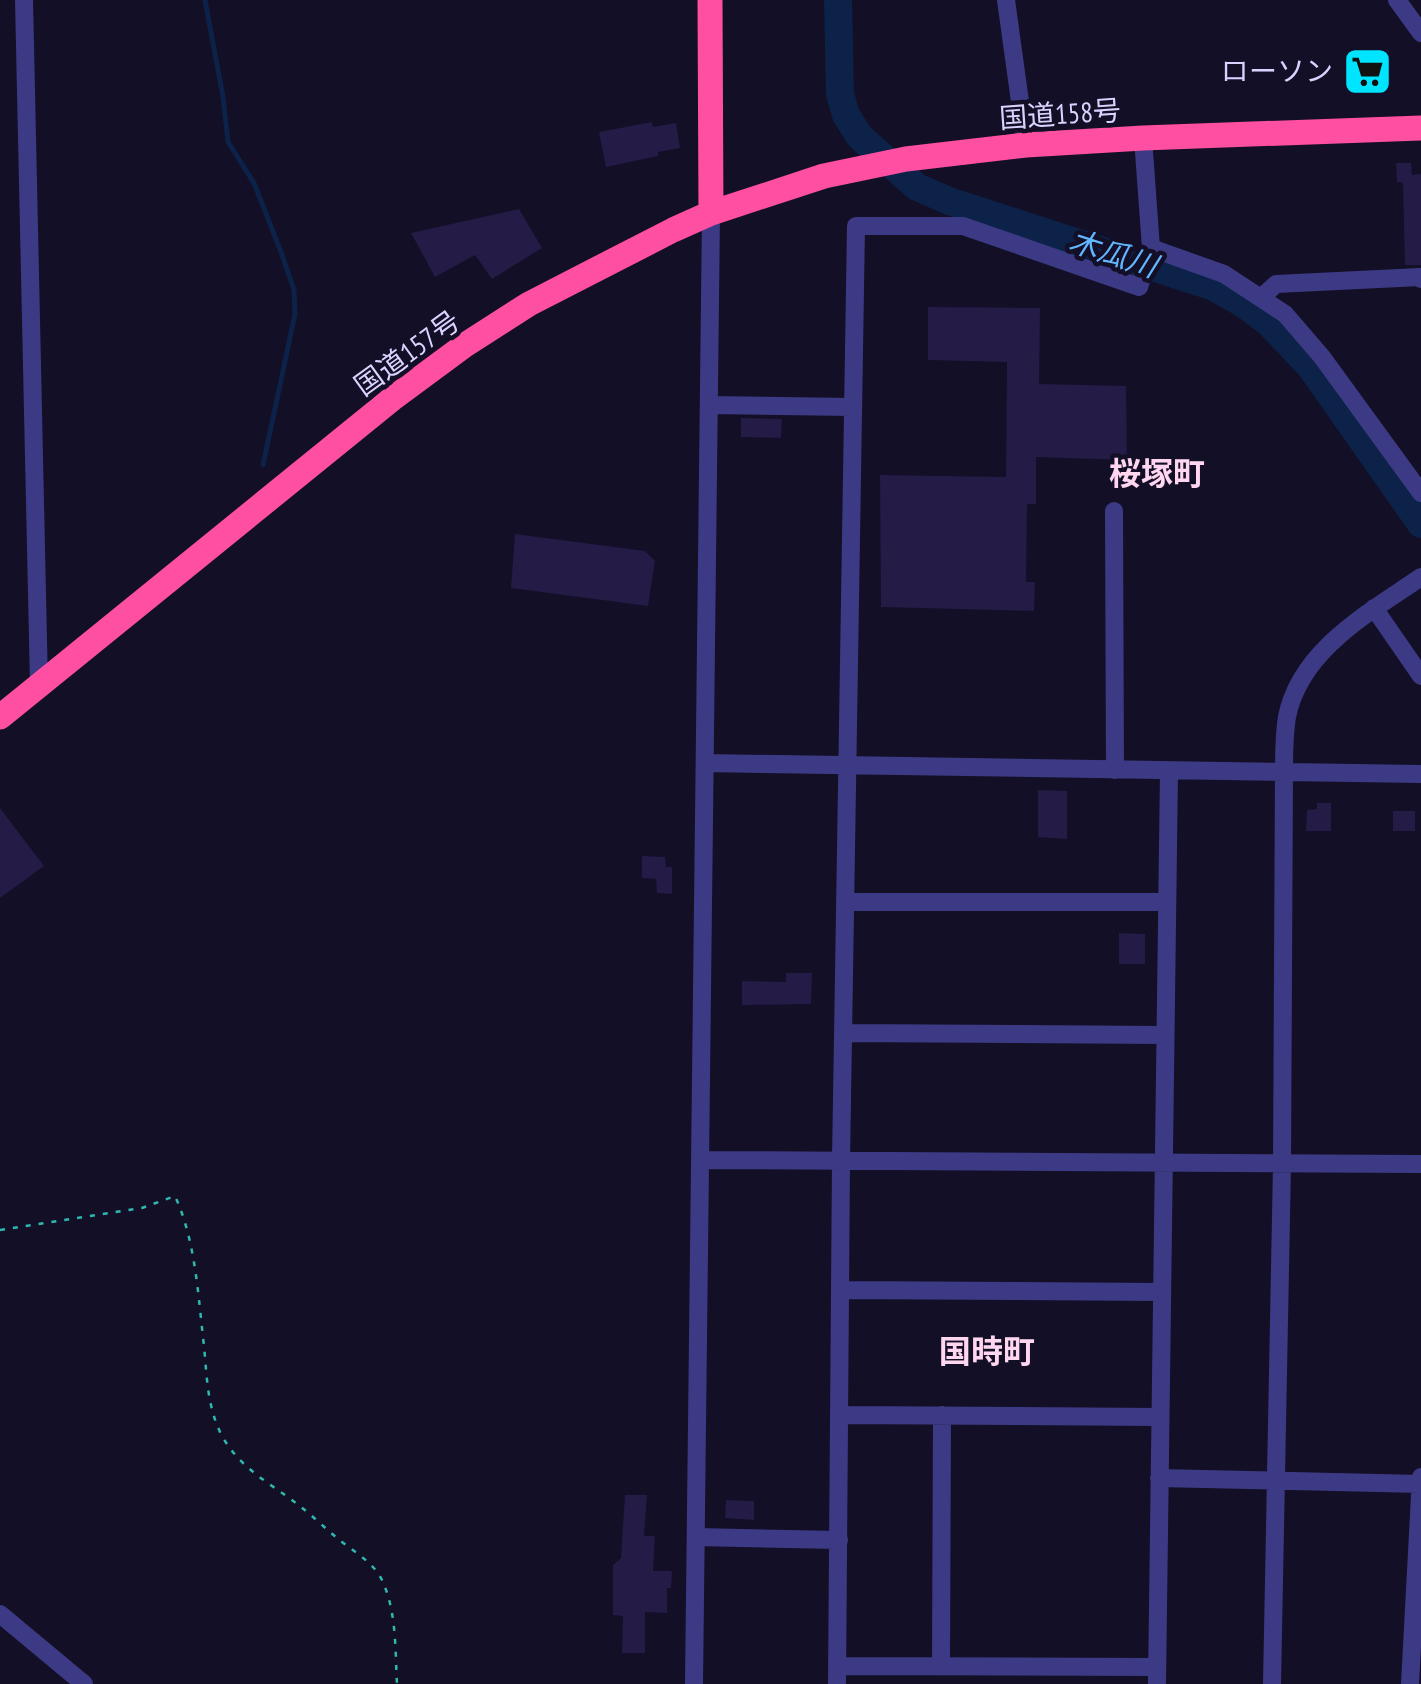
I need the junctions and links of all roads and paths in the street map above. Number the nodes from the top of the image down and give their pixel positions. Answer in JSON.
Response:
{"nodes":[{"id":1,"x":24,"y":0,"type":"edge"},
{"id":2,"x":710,"y":0,"type":"edge"},
{"id":3,"x":1006,"y":0,"type":"edge"},
{"id":4,"x":1397,"y":0,"type":"edge"},
{"id":5,"x":1421,"y":33,"type":"edge"},
{"id":6,"x":1421,"y":128,"type":"edge"},
{"id":7,"x":1144,"y":138,"type":"junction"},
{"id":8,"x":1026,"y":145,"type":"junction"},
{"id":9,"x":711,"y":213,"type":"junction"},
{"id":10,"x":1149,"y":252,"type":"junction"},
{"id":11,"x":1421,"y":279,"type":"edge"},
{"id":12,"x":1262,"y":298,"type":"junction"},
{"id":13,"x":709,"y":405,"type":"junction"},
{"id":14,"x":853,"y":407,"type":"junction"},
{"id":15,"x":1421,"y":493,"type":"edge"},
{"id":16,"x":1114,"y":510,"type":"dead end"},
{"id":17,"x":1421,"y":577,"type":"edge"},
{"id":18,"x":1374,"y":608,"type":"junction"},
{"id":19,"x":1421,"y":676,"type":"edge"},
{"id":20,"x":39,"y":685,"type":"junction"},
{"id":21,"x":0,"y":716,"type":"edge"},
{"id":22,"x":705,"y":764,"type":"junction"},
{"id":23,"x":848,"y":766,"type":"junction"},
{"id":24,"x":1115,"y":770,"type":"junction"},
{"id":25,"x":1169,"y":771,"type":"junction"},
{"id":26,"x":1284,"y":772,"type":"junction"},
{"id":27,"x":1421,"y":774,"type":"edge"},
{"id":28,"x":846,"y":902,"type":"junction"},
{"id":29,"x":1167,"y":902,"type":"junction"},
{"id":30,"x":844,"y":1033,"type":"junction"},
{"id":31,"x":1165,"y":1035,"type":"junction"},
{"id":32,"x":700,"y":1160,"type":"junction"},
{"id":33,"x":842,"y":1161,"type":"junction"},
{"id":34,"x":1164,"y":1164,"type":"junction"},
{"id":35,"x":1421,"y":1164,"type":"edge"},
{"id":36,"x":1282,"y":1165,"type":"junction"},
{"id":37,"x":0,"y":1230,"type":"edge"},
{"id":38,"x":841,"y":1290,"type":"junction"},
{"id":39,"x":1162,"y":1292,"type":"junction"},
{"id":40,"x":841,"y":1415,"type":"junction"},
{"id":41,"x":942,"y":1415,"type":"junction"},
{"id":42,"x":1160,"y":1416,"type":"junction"},
{"id":43,"x":1160,"y":1478,"type":"junction"},
{"id":44,"x":1421,"y":1480,"type":"edge"},
{"id":45,"x":1276,"y":1481,"type":"junction"},
{"id":46,"x":696,"y":1537,"type":"junction"},
{"id":47,"x":839,"y":1540,"type":"junction"},
{"id":48,"x":0,"y":1614,"type":"edge"},
{"id":49,"x":941,"y":1666,"type":"junction"},
{"id":50,"x":838,"y":1675,"type":"edge"},
{"id":51,"x":1157,"y":1676,"type":"edge"},
{"id":52,"x":84,"y":1684,"type":"edge"},
{"id":53,"x":397,"y":1684,"type":"edge"},
{"id":54,"x":694,"y":1684,"type":"edge"},
{"id":55,"x":1272,"y":1684,"type":"edge"},
{"id":56,"x":1410,"y":1684,"type":"edge"}],
"edges":[{"from":1,"to":20,"type":"street"},
{"from":2,"to":9,"type":"highway"},
{"from":3,"to":8,"type":"street"},
{"from":4,"to":5,"type":"street"},
{"from":6,"to":7,"type":"highway","name":"国道158号"},
{"from":7,"to":8,"type":"highway","name":"国道158号"},
{"from":7,"to":10,"type":"street"},
{"from":8,"to":9,"type":"highway","name":"国道158号"},
{"from":9,"to":13,"type":"street"},
{"from":9,"to":20,"type":"highway","name":"国道157号"},
{"from":10,"to":12,"type":"street"},
{"from":10,"to":14,"type":"street"},
{"from":11,"to":12,"type":"street"},
{"from":12,"to":15,"type":"street"},
{"from":13,"to":14,"type":"street"},
{"from":13,"to":22,"type":"street"},
{"from":14,"to":23,"type":"street"},
{"from":16,"to":24,"type":"street"},
{"from":17,"to":18,"type":"street"},
{"from":18,"to":19,"type":"street"},
{"from":18,"to":26,"type":"street"},
{"from":20,"to":21,"type":"highway","name":"国道157号"},
{"from":22,"to":23,"type":"street"},
{"from":22,"to":32,"type":"street"},
{"from":23,"to":24,"type":"street"},
{"from":23,"to":28,"type":"street"},
{"from":24,"to":25,"type":"street"},
{"from":25,"to":26,"type":"street"},
{"from":25,"to":29,"type":"street"},
{"from":26,"to":27,"type":"street"},
{"from":26,"to":36,"type":"street"},
{"from":28,"to":29,"type":"street"},
{"from":28,"to":30,"type":"street"},
{"from":29,"to":31,"type":"street"},
{"from":30,"to":31,"type":"street"},
{"from":30,"to":33,"type":"street"},
{"from":31,"to":34,"type":"street"},
{"from":32,"to":33,"type":"street"},
{"from":32,"to":46,"type":"street"},
{"from":33,"to":34,"type":"street"},
{"from":33,"to":38,"type":"street"},
{"from":34,"to":36,"type":"street"},
{"from":34,"to":39,"type":"street"},
{"from":35,"to":36,"type":"street"},
{"from":36,"to":45,"type":"street"},
{"from":37,"to":53,"type":"path"},
{"from":38,"to":39,"type":"street"},
{"from":38,"to":40,"type":"street"},
{"from":39,"to":42,"type":"street"},
{"from":40,"to":41,"type":"street"},
{"from":40,"to":47,"type":"street"},
{"from":41,"to":42,"type":"street"},
{"from":41,"to":49,"type":"street"},
{"from":42,"to":43,"type":"street"},
{"from":43,"to":45,"type":"street"},
{"from":43,"to":51,"type":"street"},
{"from":44,"to":45,"type":"street"},
{"from":44,"to":56,"type":"street"},
{"from":45,"to":55,"type":"street"},
{"from":46,"to":47,"type":"street"},
{"from":46,"to":54,"type":"street"},
{"from":47,"to":50,"type":"street"},
{"from":48,"to":52,"type":"street"},
{"from":49,"to":50,"type":"street"},
{"from":49,"to":51,"type":"street"}]}
